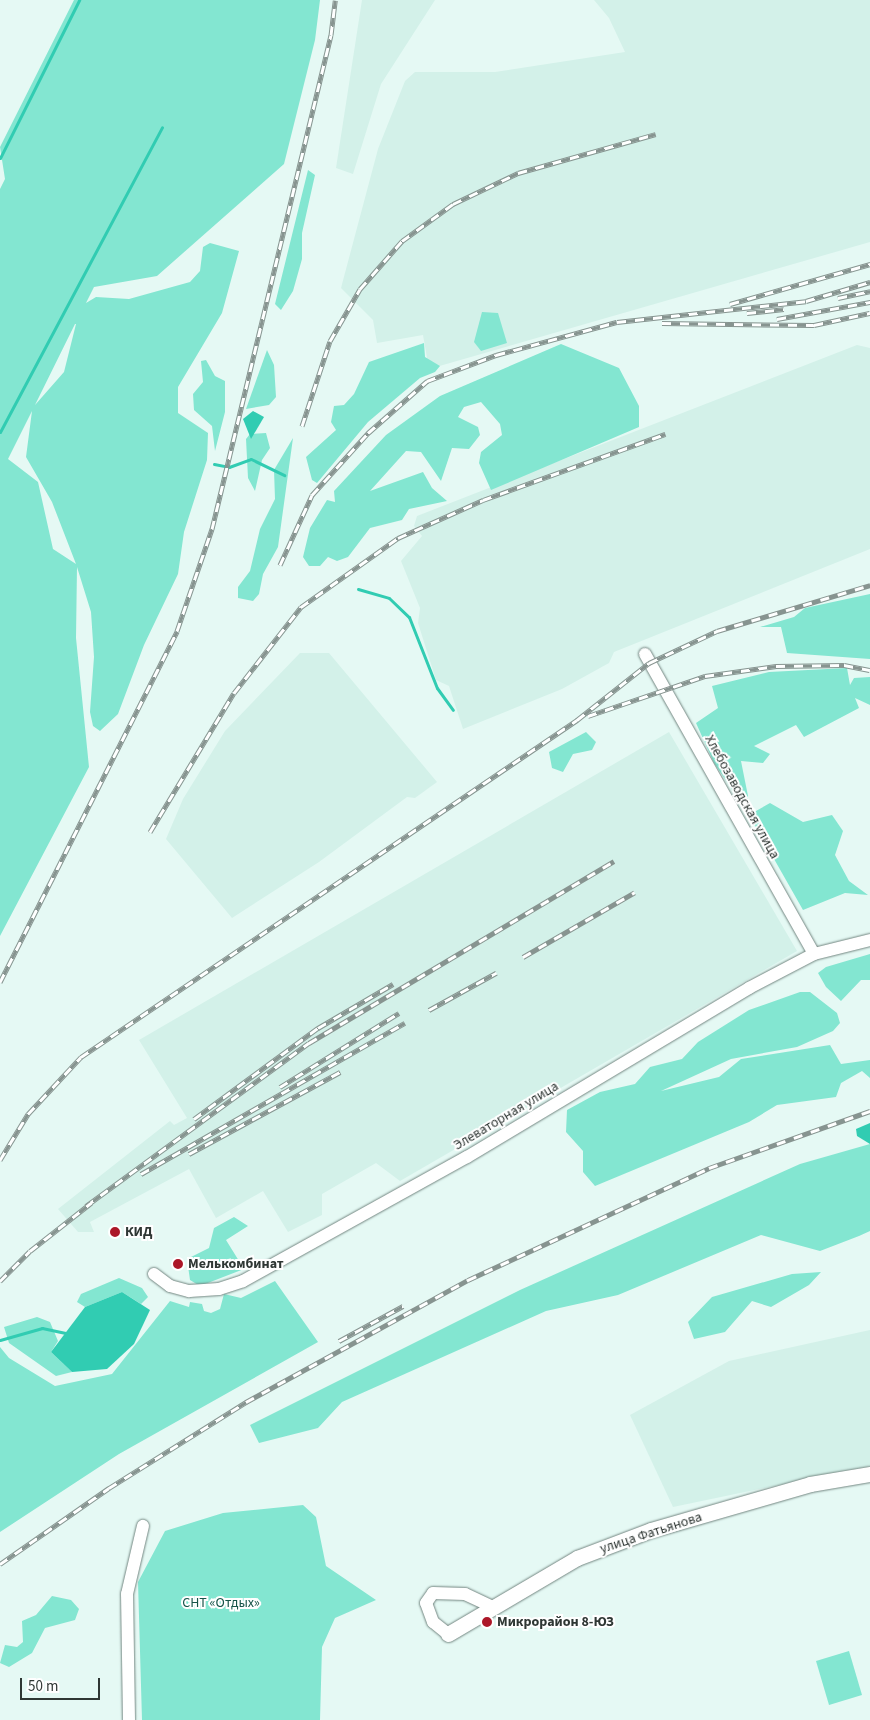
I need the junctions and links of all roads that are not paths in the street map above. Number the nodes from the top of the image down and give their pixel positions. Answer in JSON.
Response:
{"nodes":[{"id":1,"x":645,"y":654,"type":"dead end"},
{"id":2,"x":870,"y":940,"type":"edge"},
{"id":3,"x":814,"y":954,"type":"junction"},
{"id":4,"x":154,"y":1274,"type":"dead end"},
{"id":5,"x":870,"y":1474,"type":"edge"},
{"id":6,"x":143,"y":1526,"type":"dead end"},
{"id":7,"x":493,"y":1607,"type":"junction"},
{"id":8,"x":448,"y":1634,"type":"joint"},
{"id":9,"x":128,"y":1720,"type":"edge"}],
"edges":[{"from":1,"to":3,"type":"street","name":"Хлебозаводская улица"},
{"from":2,"to":3,"type":"street","name":"Элеваторная улица"},
{"from":3,"to":4,"type":"street","name":"Элеваторная улица"},
{"from":5,"to":7,"type":"street","name":"улица Фатьянова"},
{"from":6,"to":9,"type":"street"},
{"from":7,"to":8,"type":"street","name":"улица Фатьянова"},
{"from":7,"to":8,"type":"street"}]}
